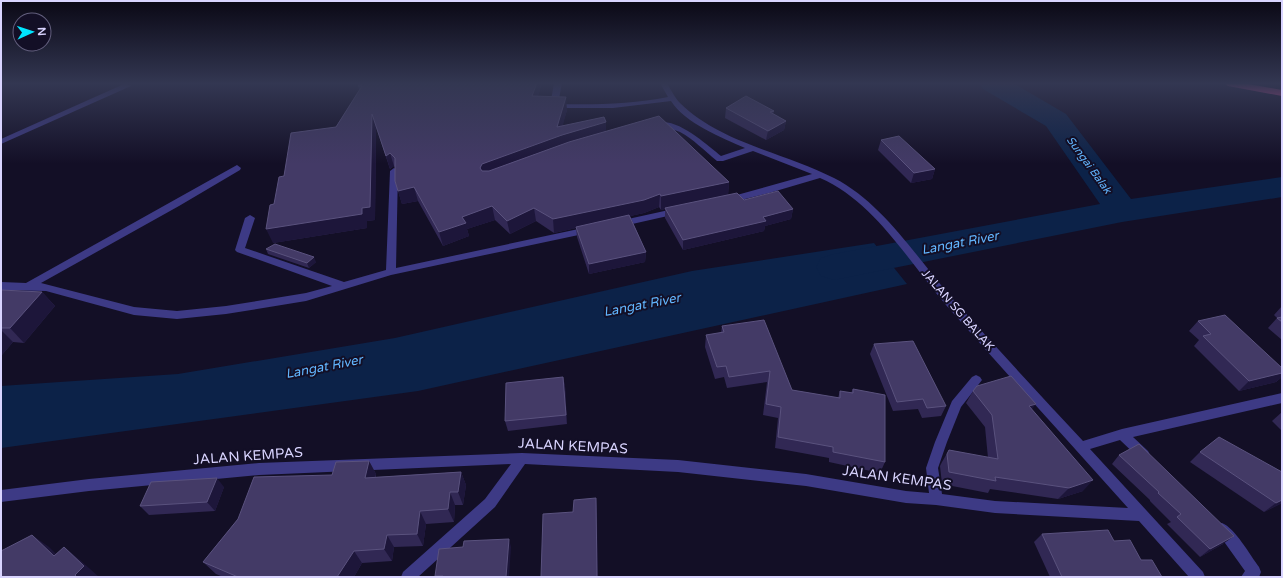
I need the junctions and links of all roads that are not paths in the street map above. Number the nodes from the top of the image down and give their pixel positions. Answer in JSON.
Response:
{"nodes":[{"id":1,"x":73,"y":110,"type":"edge"},
{"id":2,"x":682,"y":110,"type":"edge"},
{"id":3,"x":651,"y":127,"type":"edge"},
{"id":4,"x":1,"y":142,"type":"edge"},
{"id":5,"x":752,"y":149,"type":"junction"},
{"id":6,"x":237,"y":168,"type":"dead end"},
{"id":7,"x":394,"y":171,"type":"edge"},
{"id":8,"x":819,"y":175,"type":"junction"},
{"id":9,"x":720,"y":202,"type":"edge"},
{"id":10,"x":690,"y":208,"type":"edge"},
{"id":11,"x":250,"y":218,"type":"dead end"},
{"id":12,"x":612,"y":225,"type":"edge"},
{"id":13,"x":596,"y":229,"type":"edge"},
{"id":14,"x":391,"y":272,"type":"junction"},
{"id":15,"x":30,"y":285,"type":"junction"},
{"id":16,"x":1,"y":286,"type":"edge"},
{"id":17,"x":344,"y":286,"type":"junction"},
{"id":18,"x":976,"y":380,"type":"dead end"},
{"id":19,"x":1282,"y":398,"type":"edge"},
{"id":20,"x":1122,"y":434,"type":"junction"},
{"id":21,"x":1081,"y":447,"type":"junction"},
{"id":22,"x":522,"y":458,"type":"junction"},
{"id":23,"x":1156,"y":466,"type":"edge"},
{"id":24,"x":1,"y":496,"type":"edge"},
{"id":25,"x":936,"y":499,"type":"junction"},
{"id":26,"x":1143,"y":515,"type":"junction"},
{"id":27,"x":1212,"y":520,"type":"edge"},
{"id":28,"x":1254,"y":575,"type":"edge"},
{"id":29,"x":408,"y":577,"type":"edge"},
{"id":30,"x":1198,"y":577,"type":"edge"}],
"edges":[{"from":1,"to":4,"type":"street"},
{"from":2,"to":5,"type":"street","name":"JALAN SG BALAK"},
{"from":3,"to":5,"type":"street"},
{"from":5,"to":8,"type":"street","name":"JALAN SG BALAK"},
{"from":6,"to":15,"type":"street"},
{"from":7,"to":14,"type":"street"},
{"from":8,"to":9,"type":"street"},
{"from":8,"to":21,"type":"street","name":"JALAN SG BALAK"},
{"from":10,"to":12,"type":"street"},
{"from":11,"to":17,"type":"street"},
{"from":13,"to":14,"type":"street"},
{"from":14,"to":17,"type":"street"},
{"from":15,"to":16,"type":"street"},
{"from":15,"to":17,"type":"street"},
{"from":18,"to":25,"type":"street"},
{"from":19,"to":20,"type":"street"},
{"from":20,"to":21,"type":"street"},
{"from":20,"to":23,"type":"street"},
{"from":21,"to":26,"type":"street","name":"JALAN SG BALAK"},
{"from":22,"to":24,"type":"street","name":"JALAN KEMPAS"},
{"from":22,"to":25,"type":"street","name":"JALAN KEMPAS"},
{"from":22,"to":29,"type":"street"},
{"from":25,"to":26,"type":"street","name":"JALAN KEMPAS"},
{"from":26,"to":30,"type":"street","name":"JALAN SG BALAK"},
{"from":27,"to":28,"type":"street"}]}
